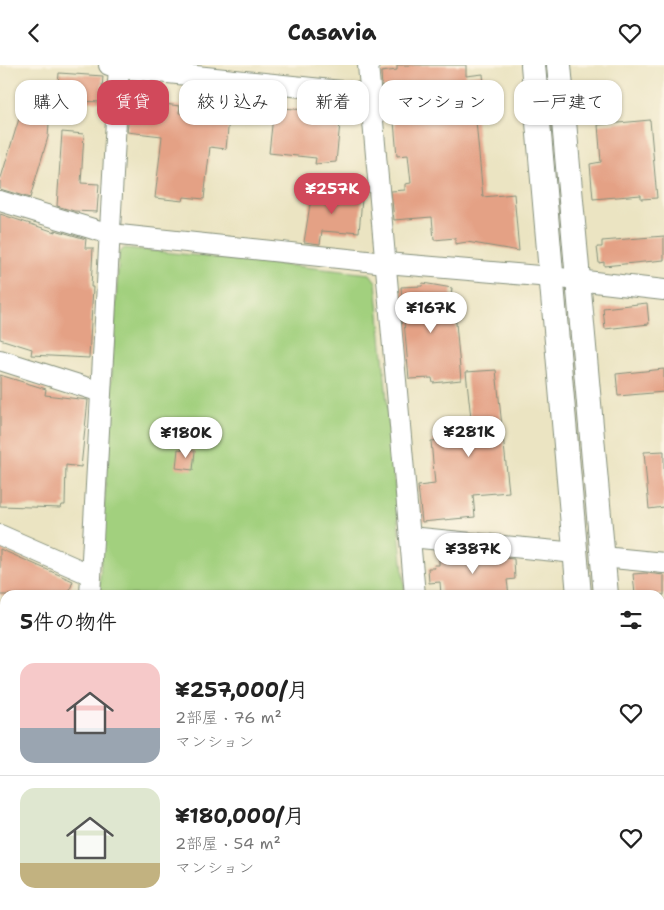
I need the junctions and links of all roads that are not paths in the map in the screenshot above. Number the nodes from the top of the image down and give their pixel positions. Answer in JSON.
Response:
{"nodes":[{"id":1,"x":368,"y":65,"type":"edge"},
{"id":2,"x":533,"y":65,"type":"edge"},
{"id":3,"x":559,"y":65,"type":"edge"},
{"id":4,"x":115,"y":66,"type":"edge"},
{"id":5,"x":370,"y":94,"type":"junction"},
{"id":6,"x":0,"y":201,"type":"edge"},
{"id":7,"x":110,"y":233,"type":"junction"},
{"id":8,"x":386,"y":263,"type":"junction"},
{"id":9,"x":551,"y":277,"type":"junction"},
{"id":10,"x":578,"y":280,"type":"junction"},
{"id":11,"x":664,"y":290,"type":"edge"},
{"id":12,"x":0,"y":360,"type":"edge"},
{"id":13,"x":101,"y":392,"type":"junction"},
{"id":14,"x":0,"y":535,"type":"edge"},
{"id":15,"x":410,"y":537,"type":"junction"},
{"id":16,"x":576,"y":553,"type":"junction"},
{"id":17,"x":603,"y":557,"type":"junction"},
{"id":18,"x":664,"y":563,"type":"edge"},
{"id":19,"x":91,"y":575,"type":"junction"},
{"id":20,"x":90,"y":590,"type":"edge"},
{"id":21,"x":415,"y":590,"type":"edge"},
{"id":22,"x":580,"y":590,"type":"edge"},
{"id":23,"x":606,"y":590,"type":"edge"}],
"edges":[{"from":1,"to":5,"type":"street"},
{"from":2,"to":9,"type":"street"},
{"from":3,"to":10,"type":"street"},
{"from":4,"to":5,"type":"street"},
{"from":4,"to":7,"type":"street"},
{"from":5,"to":8,"type":"street"},
{"from":6,"to":7,"type":"street"},
{"from":7,"to":8,"type":"street"},
{"from":7,"to":13,"type":"street"},
{"from":8,"to":9,"type":"street"},
{"from":8,"to":15,"type":"street"},
{"from":9,"to":10,"type":"street"},
{"from":9,"to":16,"type":"street"},
{"from":10,"to":11,"type":"street"},
{"from":10,"to":17,"type":"street"},
{"from":12,"to":13,"type":"street"},
{"from":13,"to":19,"type":"street"},
{"from":14,"to":19,"type":"street"},
{"from":15,"to":16,"type":"street"},
{"from":15,"to":21,"type":"street"},
{"from":16,"to":22,"type":"street"},
{"from":17,"to":18,"type":"street"},
{"from":17,"to":23,"type":"street"},
{"from":19,"to":20,"type":"street"}]}
